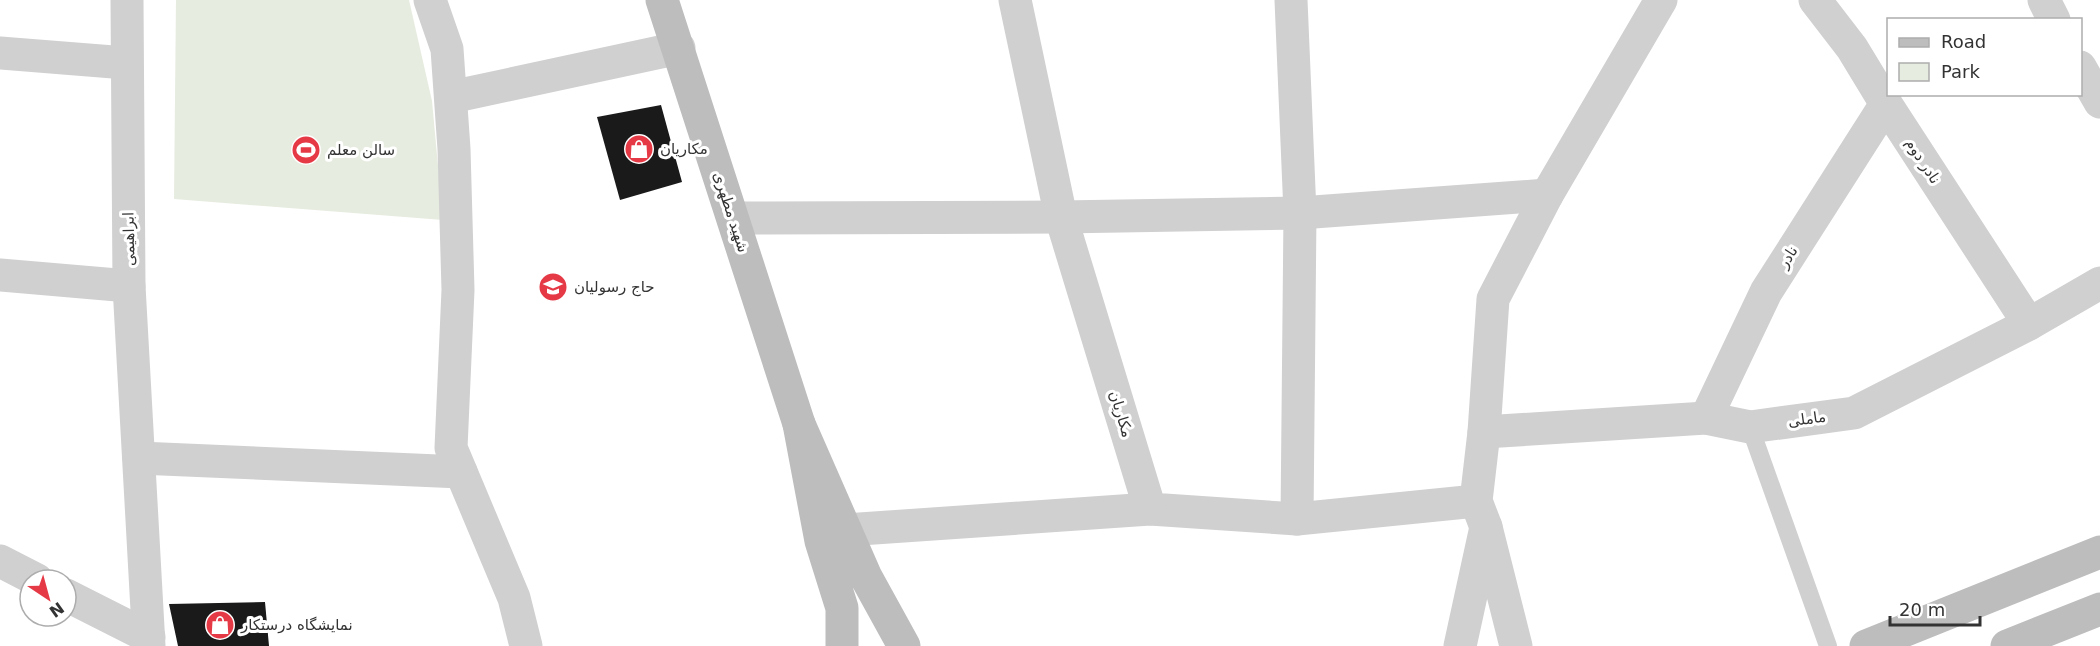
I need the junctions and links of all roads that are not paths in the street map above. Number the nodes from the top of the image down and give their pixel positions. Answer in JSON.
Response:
{"nodes":[{"id":1,"x":127,"y":0,"type":"edge"},
{"id":2,"x":430,"y":0,"type":"edge"},
{"id":3,"x":662,"y":0,"type":"edge"},
{"id":4,"x":1015,"y":0,"type":"edge"},
{"id":5,"x":1291,"y":0,"type":"edge"},
{"id":6,"x":1661,"y":0,"type":"edge"},
{"id":7,"x":1815,"y":0,"type":"edge"},
{"id":8,"x":2043,"y":0,"type":"edge"},
{"id":9,"x":2053,"y":18,"type":"edge"},
{"id":10,"x":679,"y":48,"type":"junction"},
{"id":11,"x":0,"y":53,"type":"edge"},
{"id":12,"x":126,"y":63,"type":"junction"},
{"id":13,"x":2082,"y":70,"type":"edge"},
{"id":14,"x":451,"y":97,"type":"junction"},
{"id":15,"x":2100,"y":102,"type":"edge"},
{"id":16,"x":1886,"y":104,"type":"junction"},
{"id":17,"x":1547,"y":195,"type":"junction"},
{"id":18,"x":1300,"y":213,"type":"junction"},
{"id":19,"x":1061,"y":217,"type":"junction"},
{"id":20,"x":733,"y":218,"type":"junction"},
{"id":21,"x":0,"y":275,"type":"edge"},
{"id":22,"x":2100,"y":283,"type":"edge"},
{"id":23,"x":129,"y":286,"type":"junction"},
{"id":24,"x":2029,"y":324,"type":"junction"},
{"id":25,"x":1706,"y":418,"type":"junction"},
{"id":26,"x":800,"y":424,"type":"junction"},
{"id":27,"x":1750,"y":427,"type":"junction"},
{"id":28,"x":1484,"y":432,"type":"junction"},
{"id":29,"x":139,"y":458,"type":"junction"},
{"id":30,"x":461,"y":472,"type":"junction"},
{"id":31,"x":1150,"y":509,"type":"junction"},
{"id":32,"x":1481,"y":514,"type":"junction"},
{"id":33,"x":1297,"y":519,"type":"junction"},
{"id":34,"x":845,"y":530,"type":"junction"},
{"id":35,"x":2100,"y":552,"type":"edge"},
{"id":36,"x":0,"y":561,"type":"edge"},
{"id":37,"x":18,"y":570,"type":"edge"},
{"id":38,"x":78,"y":602,"type":"edge"},
{"id":39,"x":2100,"y":609,"type":"edge"},
{"id":40,"x":149,"y":641,"type":"edge"},
{"id":41,"x":526,"y":646,"type":"edge"},
{"id":42,"x":842,"y":646,"type":"edge"},
{"id":43,"x":904,"y":646,"type":"edge"},
{"id":44,"x":1460,"y":646,"type":"edge"},
{"id":45,"x":1516,"y":646,"type":"edge"},
{"id":46,"x":1828,"y":646,"type":"edge"},
{"id":47,"x":1866,"y":646,"type":"edge"},
{"id":48,"x":2008,"y":646,"type":"edge"}],
"edges":[{"from":1,"to":12,"type":"street","name":"ابراهیمی"},
{"from":2,"to":14,"type":"street"},
{"from":3,"to":10,"type":"street","name":"شهید مطهری"},
{"from":4,"to":19,"type":"street","name":"مکاریان"},
{"from":5,"to":18,"type":"street"},
{"from":6,"to":17,"type":"street"},
{"from":7,"to":16,"type":"street","name":"نادر دوم"},
{"from":8,"to":9,"type":"street"},
{"from":10,"to":14,"type":"street"},
{"from":10,"to":20,"type":"street","name":"شهید مطهری"},
{"from":11,"to":12,"type":"street"},
{"from":12,"to":23,"type":"street","name":"ابراهیمی"},
{"from":13,"to":15,"type":"street"},
{"from":14,"to":30,"type":"street"},
{"from":16,"to":24,"type":"street","name":"نادر دوم"},
{"from":16,"to":25,"type":"street","name":"نادر"},
{"from":17,"to":18,"type":"street"},
{"from":17,"to":28,"type":"street"},
{"from":18,"to":19,"type":"street"},
{"from":18,"to":33,"type":"street"},
{"from":19,"to":20,"type":"street"},
{"from":19,"to":31,"type":"street","name":"مکاریان"},
{"from":20,"to":26,"type":"street","name":"شهید مطهری"},
{"from":21,"to":23,"type":"street","name":"ابراهیمی"},
{"from":22,"to":24,"type":"street","name":"ماملی"},
{"from":23,"to":29,"type":"street"},
{"from":24,"to":27,"type":"street","name":"ماملی"},
{"from":25,"to":27,"type":"street","name":"ماملی"},
{"from":25,"to":28,"type":"street","name":"ماملی"},
{"from":26,"to":34,"type":"street"},
{"from":26,"to":42,"type":"street"},
{"from":27,"to":46,"type":"lane"},
{"from":28,"to":32,"type":"street"},
{"from":29,"to":30,"type":"street"},
{"from":29,"to":40,"type":"street"},
{"from":30,"to":41,"type":"street"},
{"from":31,"to":33,"type":"street"},
{"from":31,"to":34,"type":"street"},
{"from":32,"to":33,"type":"street"},
{"from":32,"to":44,"type":"street"},
{"from":32,"to":45,"type":"street"},
{"from":34,"to":43,"type":"street"},
{"from":35,"to":47,"type":"street"},
{"from":36,"to":37,"type":"street"},
{"from":38,"to":40,"type":"street"},
{"from":39,"to":48,"type":"street"}]}
